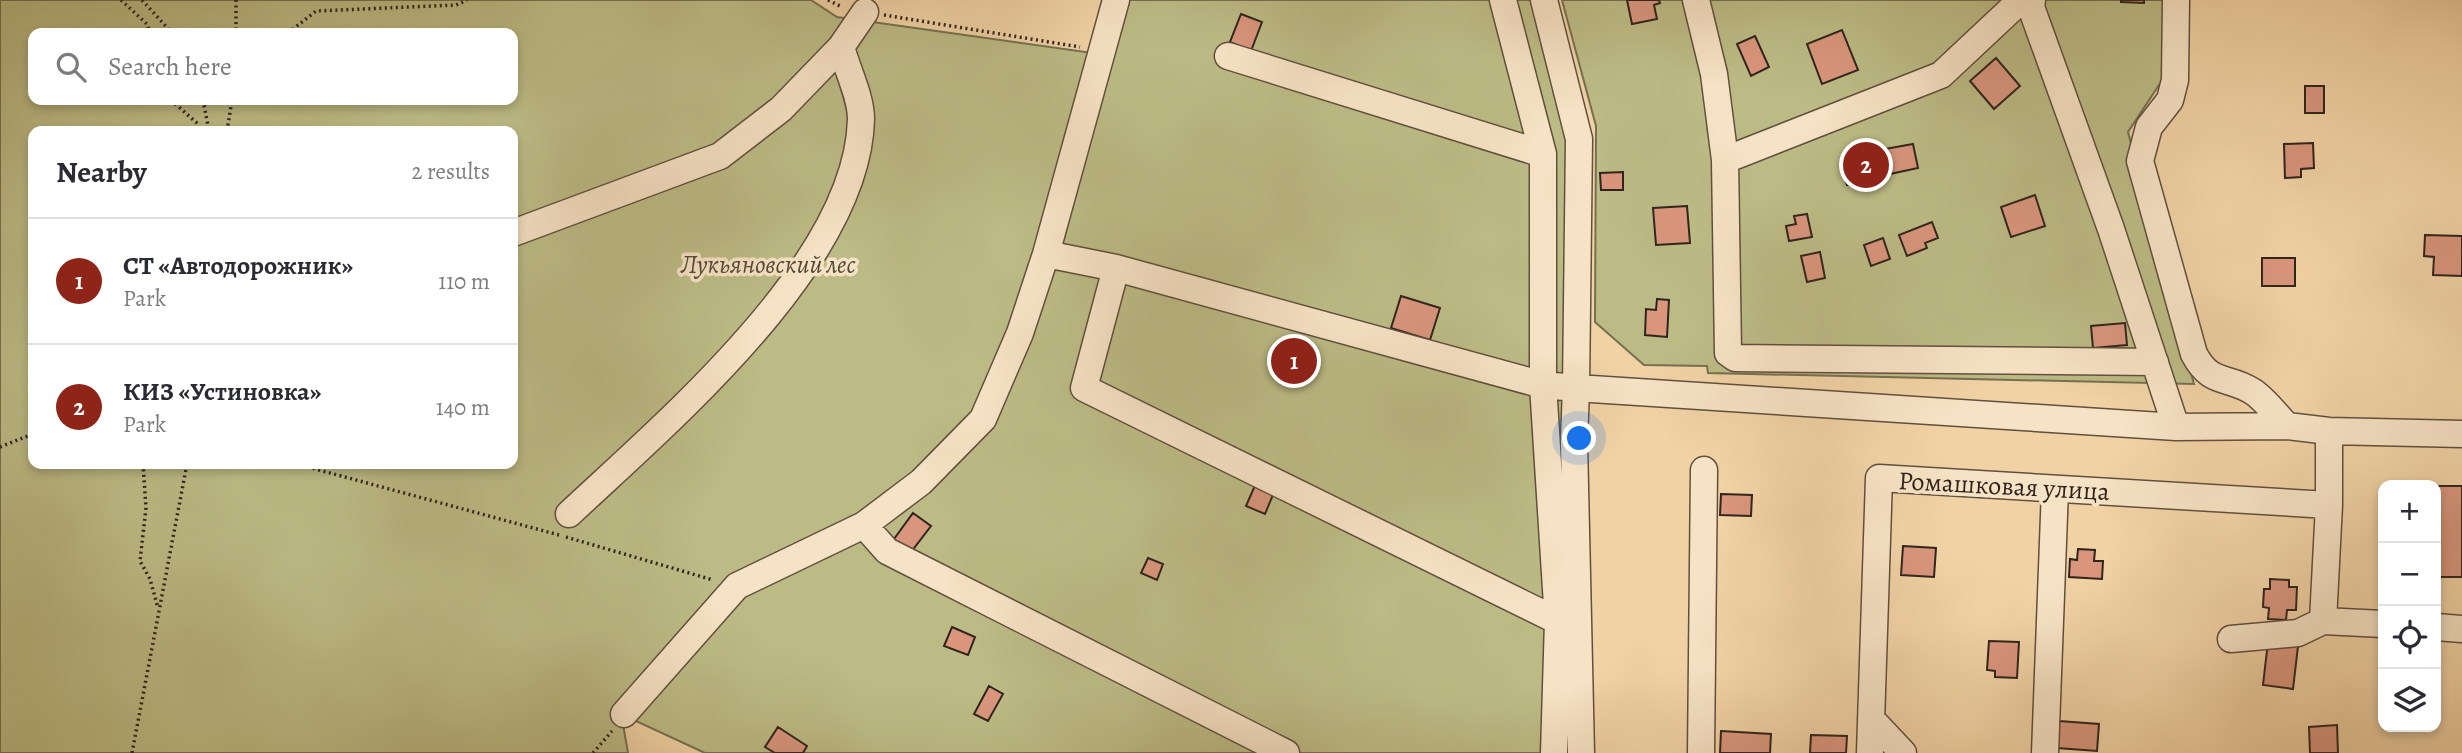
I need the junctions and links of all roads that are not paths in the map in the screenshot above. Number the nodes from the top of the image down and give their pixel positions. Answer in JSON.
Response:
{"nodes":[{"id":1,"x":1116,"y":0,"type":"edge"},
{"id":2,"x":1503,"y":0,"type":"edge"},
{"id":3,"x":1544,"y":0,"type":"edge"},
{"id":4,"x":1696,"y":0,"type":"edge"},
{"id":5,"x":2021,"y":0,"type":"edge"},
{"id":6,"x":2032,"y":0,"type":"edge"},
{"id":7,"x":2176,"y":0,"type":"edge"},
{"id":8,"x":865,"y":12,"type":"road end"},
{"id":9,"x":841,"y":47,"type":"junction"},
{"id":10,"x":1228,"y":55,"type":"dead end"},
{"id":11,"x":1543,"y":155,"type":"junction"},
{"id":12,"x":1725,"y":160,"type":"junction"},
{"id":13,"x":518,"y":231,"type":"edge"},
{"id":14,"x":1046,"y":254,"type":"junction"},
{"id":15,"x":1115,"y":268,"type":"junction"},
{"id":16,"x":2155,"y":362,"type":"junction"},
{"id":17,"x":1543,"y":385,"type":"junction"},
{"id":18,"x":1576,"y":388,"type":"junction"},
{"id":19,"x":2176,"y":426,"type":"junction"},
{"id":20,"x":2287,"y":426,"type":"junction"},
{"id":21,"x":2329,"y":430,"type":"junction"},
{"id":22,"x":2462,"y":434,"type":"edge"},
{"id":23,"x":1703,"y":470,"type":"dead end"},
{"id":24,"x":2055,"y":489,"type":"junction"},
{"id":25,"x":2329,"y":505,"type":"junction"},
{"id":26,"x":569,"y":514,"type":"dead end"},
{"id":27,"x":864,"y":525,"type":"junction"},
{"id":28,"x":1558,"y":621,"type":"junction"},
{"id":29,"x":2323,"y":621,"type":"junction"},
{"id":30,"x":2378,"y":624,"type":"edge"},
{"id":31,"x":2441,"y":627,"type":"edge"},
{"id":32,"x":2462,"y":629,"type":"edge"},
{"id":33,"x":2231,"y":639,"type":"dead end"},
{"id":34,"x":624,"y":714,"type":"road end"},
{"id":35,"x":1871,"y":719,"type":"junction"},
{"id":36,"x":1286,"y":753,"type":"edge"},
{"id":37,"x":1554,"y":753,"type":"edge"},
{"id":38,"x":1581,"y":753,"type":"edge"},
{"id":39,"x":1702,"y":753,"type":"edge"},
{"id":40,"x":1870,"y":753,"type":"edge"},
{"id":41,"x":1903,"y":753,"type":"edge"},
{"id":42,"x":2045,"y":753,"type":"edge"}],
"edges":[{"from":1,"to":14,"type":"street"},
{"from":2,"to":11,"type":"street"},
{"from":3,"to":18,"type":"street"},
{"from":4,"to":12,"type":"street"},
{"from":5,"to":12,"type":"street"},
{"from":6,"to":16,"type":"street"},
{"from":7,"to":20,"type":"street"},
{"from":8,"to":9,"type":"street"},
{"from":9,"to":13,"type":"street"},
{"from":9,"to":26,"type":"street"},
{"from":10,"to":11,"type":"street"},
{"from":11,"to":17,"type":"street"},
{"from":12,"to":16,"type":"street"},
{"from":14,"to":15,"type":"street"},
{"from":14,"to":27,"type":"street"},
{"from":15,"to":17,"type":"street"},
{"from":15,"to":28,"type":"street"},
{"from":16,"to":19,"type":"street"},
{"from":17,"to":18,"type":"street"},
{"from":17,"to":28,"type":"street"},
{"from":18,"to":19,"type":"street"},
{"from":18,"to":38,"type":"street"},
{"from":19,"to":20,"type":"street"},
{"from":20,"to":21,"type":"street"},
{"from":21,"to":22,"type":"street"},
{"from":21,"to":25,"type":"street"},
{"from":23,"to":39,"type":"street"},
{"from":24,"to":25,"type":"street","name":"Ромашковая улица"},
{"from":24,"to":35,"type":"street","name":"Ромашковая улица"},
{"from":24,"to":42,"type":"street"},
{"from":25,"to":29,"type":"street"},
{"from":27,"to":34,"type":"street"},
{"from":27,"to":36,"type":"street"},
{"from":28,"to":37,"type":"street"},
{"from":29,"to":30,"type":"street"},
{"from":29,"to":33,"type":"street"},
{"from":31,"to":32,"type":"street"},
{"from":35,"to":40,"type":"street","name":"Ромашковая улица"},
{"from":35,"to":41,"type":"street"}]}
